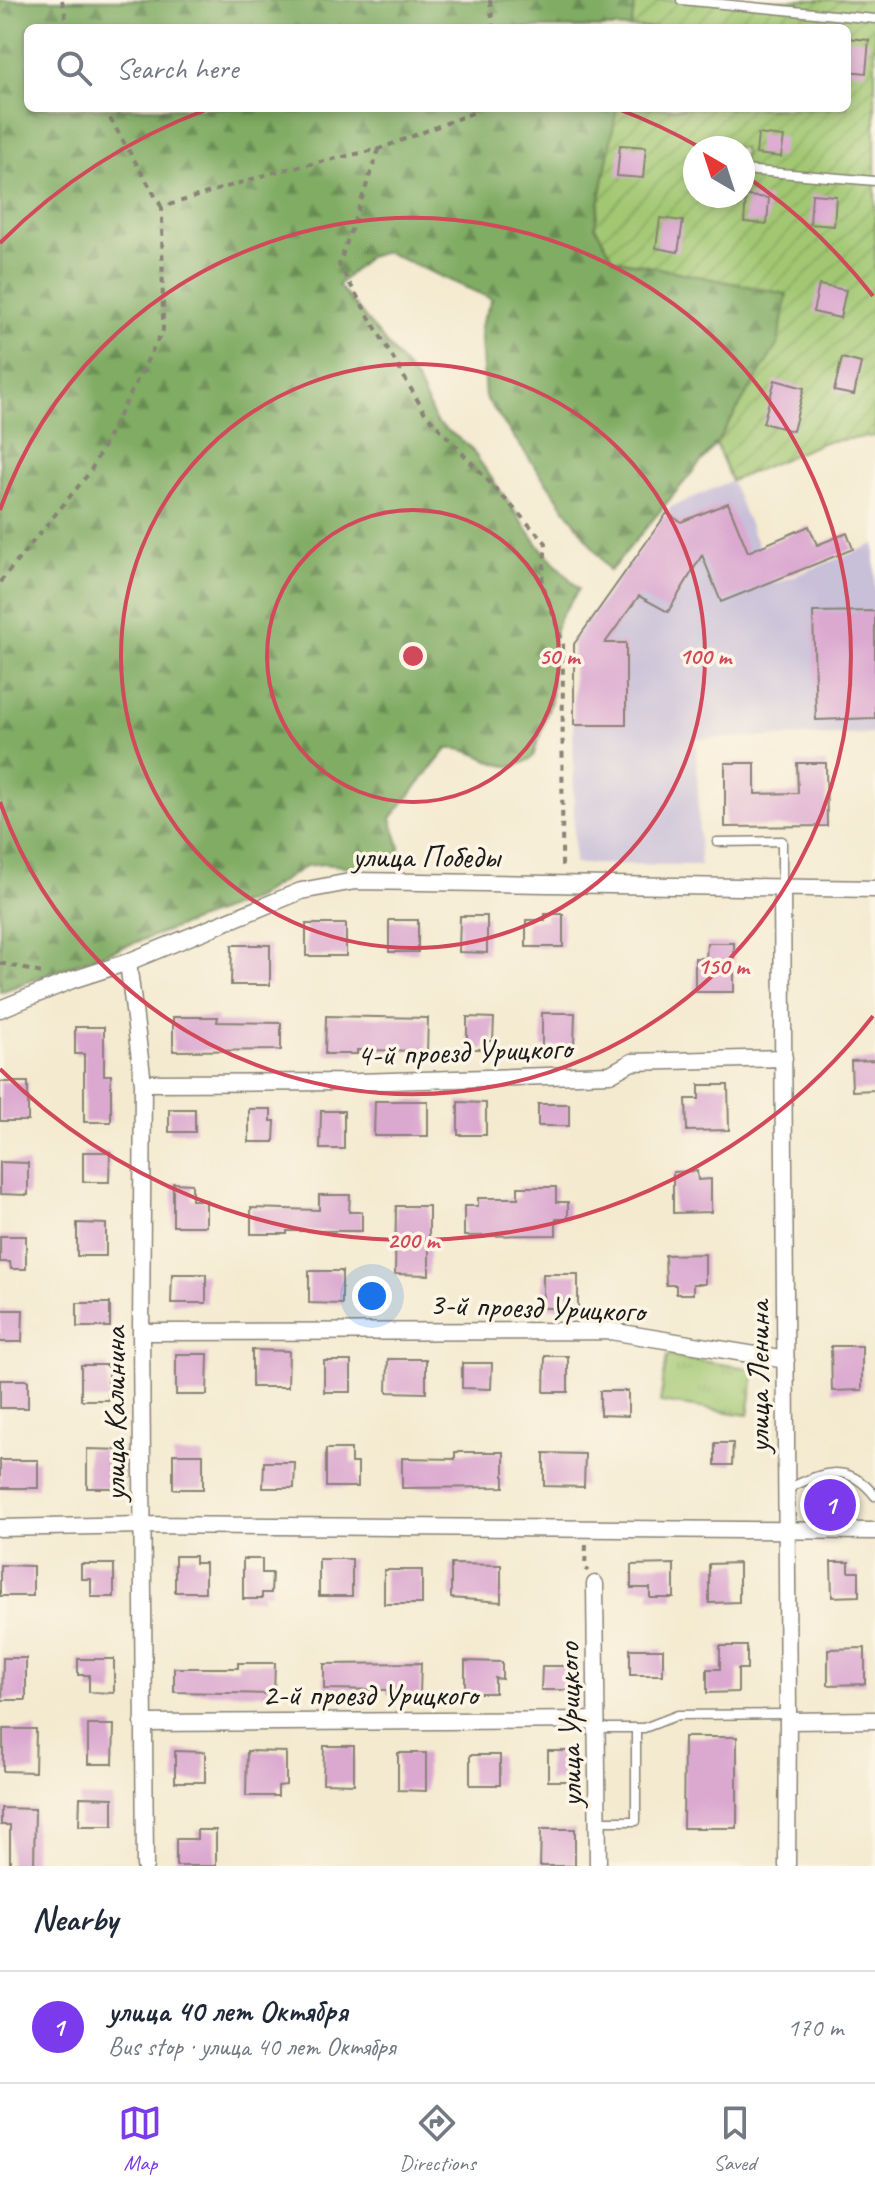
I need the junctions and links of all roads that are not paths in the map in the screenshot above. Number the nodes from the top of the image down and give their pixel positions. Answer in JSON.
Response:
{"nodes":[{"id":1,"x":681,"y":0,"type":"edge"},
{"id":2,"x":875,"y":19,"type":"edge"},
{"id":3,"x":755,"y":171,"type":"edge"},
{"id":4,"x":875,"y":181,"type":"edge"},
{"id":5,"x":717,"y":842,"type":"dead end"},
{"id":6,"x":782,"y":888,"type":"junction"},
{"id":7,"x":875,"y":889,"type":"edge"},
{"id":8,"x":128,"y":962,"type":"junction"},
{"id":9,"x":0,"y":1009,"type":"edge"},
{"id":10,"x":784,"y":1058,"type":"junction"},
{"id":11,"x":143,"y":1083,"type":"junction"},
{"id":12,"x":141,"y":1332,"type":"junction"},
{"id":13,"x":786,"y":1360,"type":"junction"},
{"id":14,"x":786,"y":1489,"type":"junction"},
{"id":15,"x":875,"y":1496,"type":"edge"},
{"id":16,"x":143,"y":1525,"type":"junction"},
{"id":17,"x":0,"y":1528,"type":"edge"},
{"id":18,"x":786,"y":1531,"type":"junction"},
{"id":19,"x":875,"y":1531,"type":"edge"},
{"id":20,"x":595,"y":1584,"type":"road end"},
{"id":21,"x":788,"y":1718,"type":"junction"},
{"id":22,"x":875,"y":1720,"type":"edge"},
{"id":23,"x":143,"y":1723,"type":"junction"},
{"id":24,"x":596,"y":1724,"type":"junction"},
{"id":25,"x":636,"y":1728,"type":"junction"},
{"id":26,"x":598,"y":1821,"type":"junction"},
{"id":27,"x":145,"y":1866,"type":"edge"},
{"id":28,"x":598,"y":1866,"type":"edge"},
{"id":29,"x":787,"y":1866,"type":"edge"}],
"edges":[{"from":1,"to":2,"type":"lane"},
{"from":3,"to":4,"type":"lane"},
{"from":5,"to":6,"type":"lane"},
{"from":6,"to":7,"type":"street","name":"улица Победы"},
{"from":6,"to":8,"type":"street","name":"улица Победы"},
{"from":6,"to":10,"type":"street","name":"улица Ленина"},
{"from":8,"to":9,"type":"street","name":"улица Победы"},
{"from":8,"to":11,"type":"street","name":"улица Калинина"},
{"from":10,"to":11,"type":"street","name":"4-й проезд Урицкого"},
{"from":10,"to":13,"type":"street","name":"улица Ленина"},
{"from":11,"to":12,"type":"street","name":"улица Калинина"},
{"from":12,"to":13,"type":"street","name":"3-й проезд Урицкого"},
{"from":12,"to":16,"type":"street","name":"улица Калинина"},
{"from":13,"to":14,"type":"street","name":"улица Ленина"},
{"from":14,"to":15,"type":"lane"},
{"from":14,"to":18,"type":"street","name":"улица Ленина"},
{"from":16,"to":17,"type":"street"},
{"from":16,"to":18,"type":"street"},
{"from":16,"to":23,"type":"street","name":"улица Калинина"},
{"from":18,"to":19,"type":"street"},
{"from":18,"to":21,"type":"street","name":"улица Ленина"},
{"from":20,"to":24,"type":"street","name":"улица Урицкого"},
{"from":21,"to":22,"type":"street"},
{"from":21,"to":25,"type":"lane"},
{"from":21,"to":29,"type":"street","name":"улица Ленина"},
{"from":23,"to":24,"type":"street","name":"2-й проезд Урицкого"},
{"from":23,"to":27,"type":"street","name":"улица Калинина"},
{"from":24,"to":25,"type":"lane"},
{"from":24,"to":26,"type":"street","name":"улица Урицкого"},
{"from":25,"to":26,"type":"lane"},
{"from":26,"to":28,"type":"street","name":"улица Урицкого"}]}
